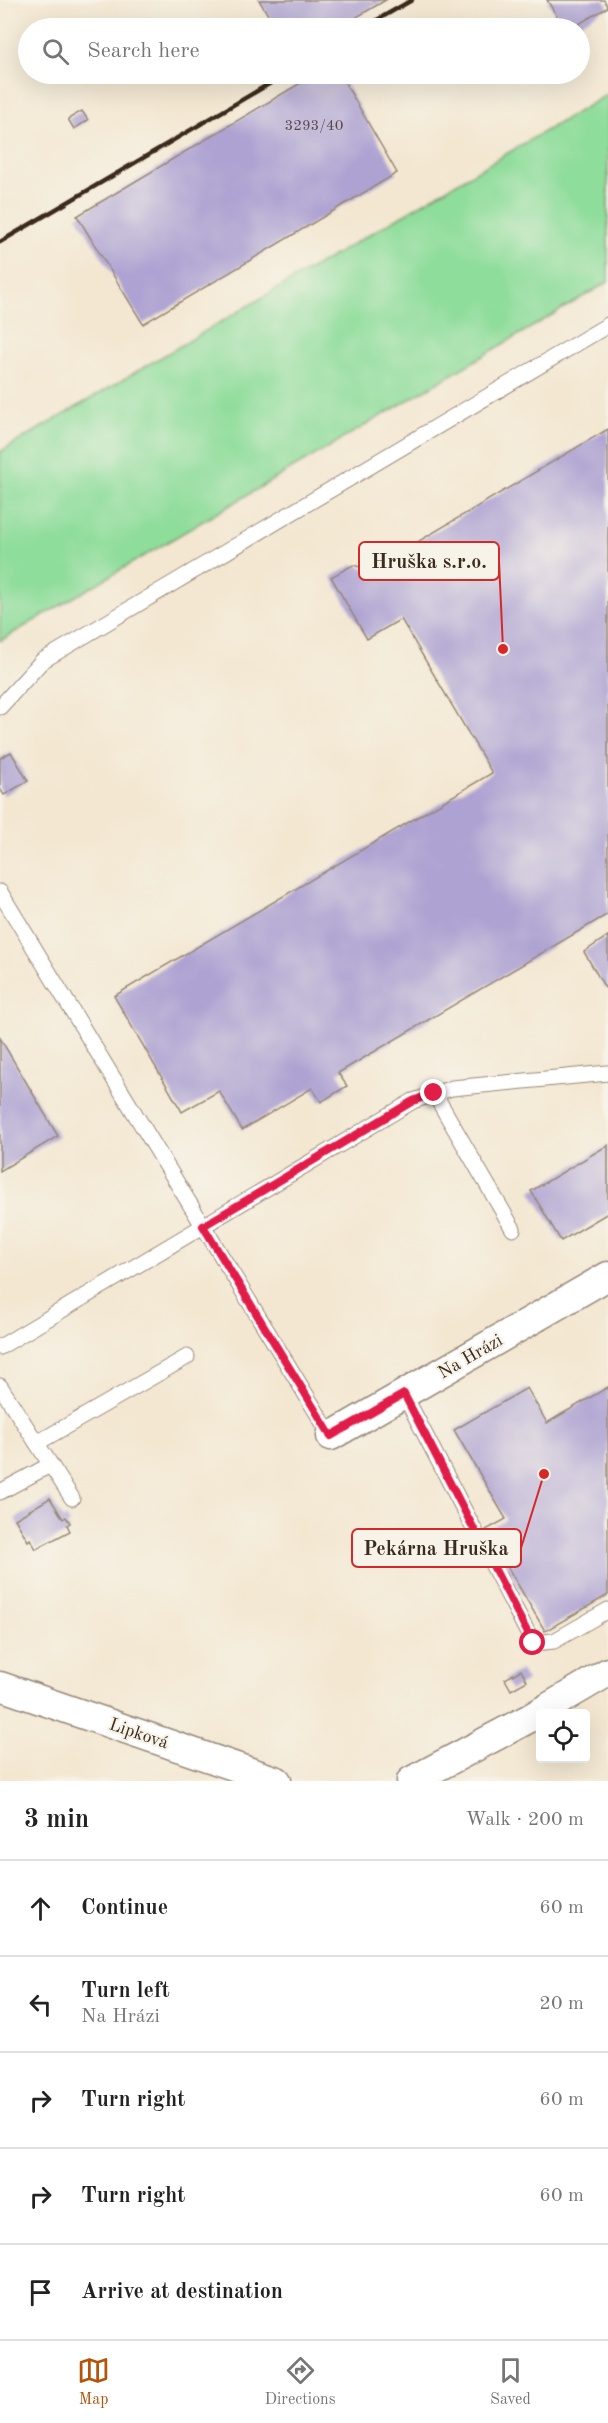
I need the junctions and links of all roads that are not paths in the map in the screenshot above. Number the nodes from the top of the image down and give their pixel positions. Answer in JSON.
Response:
{"nodes":[{"id":1,"x":608,"y":325,"type":"edge"},
{"id":2,"x":0,"y":707,"type":"edge"},
{"id":3,"x":0,"y":892,"type":"edge"},
{"id":4,"x":608,"y":1073,"type":"edge"},
{"id":5,"x":434,"y":1093,"type":"junction"},
{"id":6,"x":203,"y":1226,"type":"junction"},
{"id":7,"x":513,"y":1229,"type":"dead end"},
{"id":8,"x":608,"y":1276,"type":"edge"},
{"id":9,"x":0,"y":1347,"type":"edge"},
{"id":10,"x":187,"y":1357,"type":"dead end"},
{"id":11,"x":0,"y":1386,"type":"edge"},
{"id":12,"x":404,"y":1394,"type":"junction"},
{"id":13,"x":331,"y":1436,"type":"joint"},
{"id":14,"x":37,"y":1443,"type":"junction"},
{"id":15,"x":50,"y":1465,"type":"junction"},
{"id":16,"x":0,"y":1492,"type":"edge"},
{"id":17,"x":72,"y":1498,"type":"dead end"},
{"id":18,"x":608,"y":1610,"type":"edge"},
{"id":19,"x":608,"y":1672,"type":"edge"},
{"id":20,"x":0,"y":1686,"type":"edge"},
{"id":21,"x":277,"y":1781,"type":"edge"},
{"id":22,"x":411,"y":1781,"type":"edge"}],
"edges":[{"from":1,"to":2,"type":"lane"},
{"from":3,"to":6,"type":"lane"},
{"from":4,"to":5,"type":"lane"},
{"from":5,"to":6,"type":"lane"},
{"from":5,"to":7,"type":"lane"},
{"from":6,"to":9,"type":"lane"},
{"from":6,"to":13,"type":"lane"},
{"from":8,"to":12,"type":"street","name":"Na Hrázi"},
{"from":10,"to":14,"type":"lane"},
{"from":11,"to":14,"type":"lane"},
{"from":12,"to":13,"type":"street","name":"Na Hrázi"},
{"from":12,"to":18,"type":"lane"},
{"from":14,"to":15,"type":"lane"},
{"from":15,"to":16,"type":"lane"},
{"from":15,"to":17,"type":"lane"},
{"from":19,"to":22,"type":"street"},
{"from":20,"to":21,"type":"street","name":"Lipková"}]}
